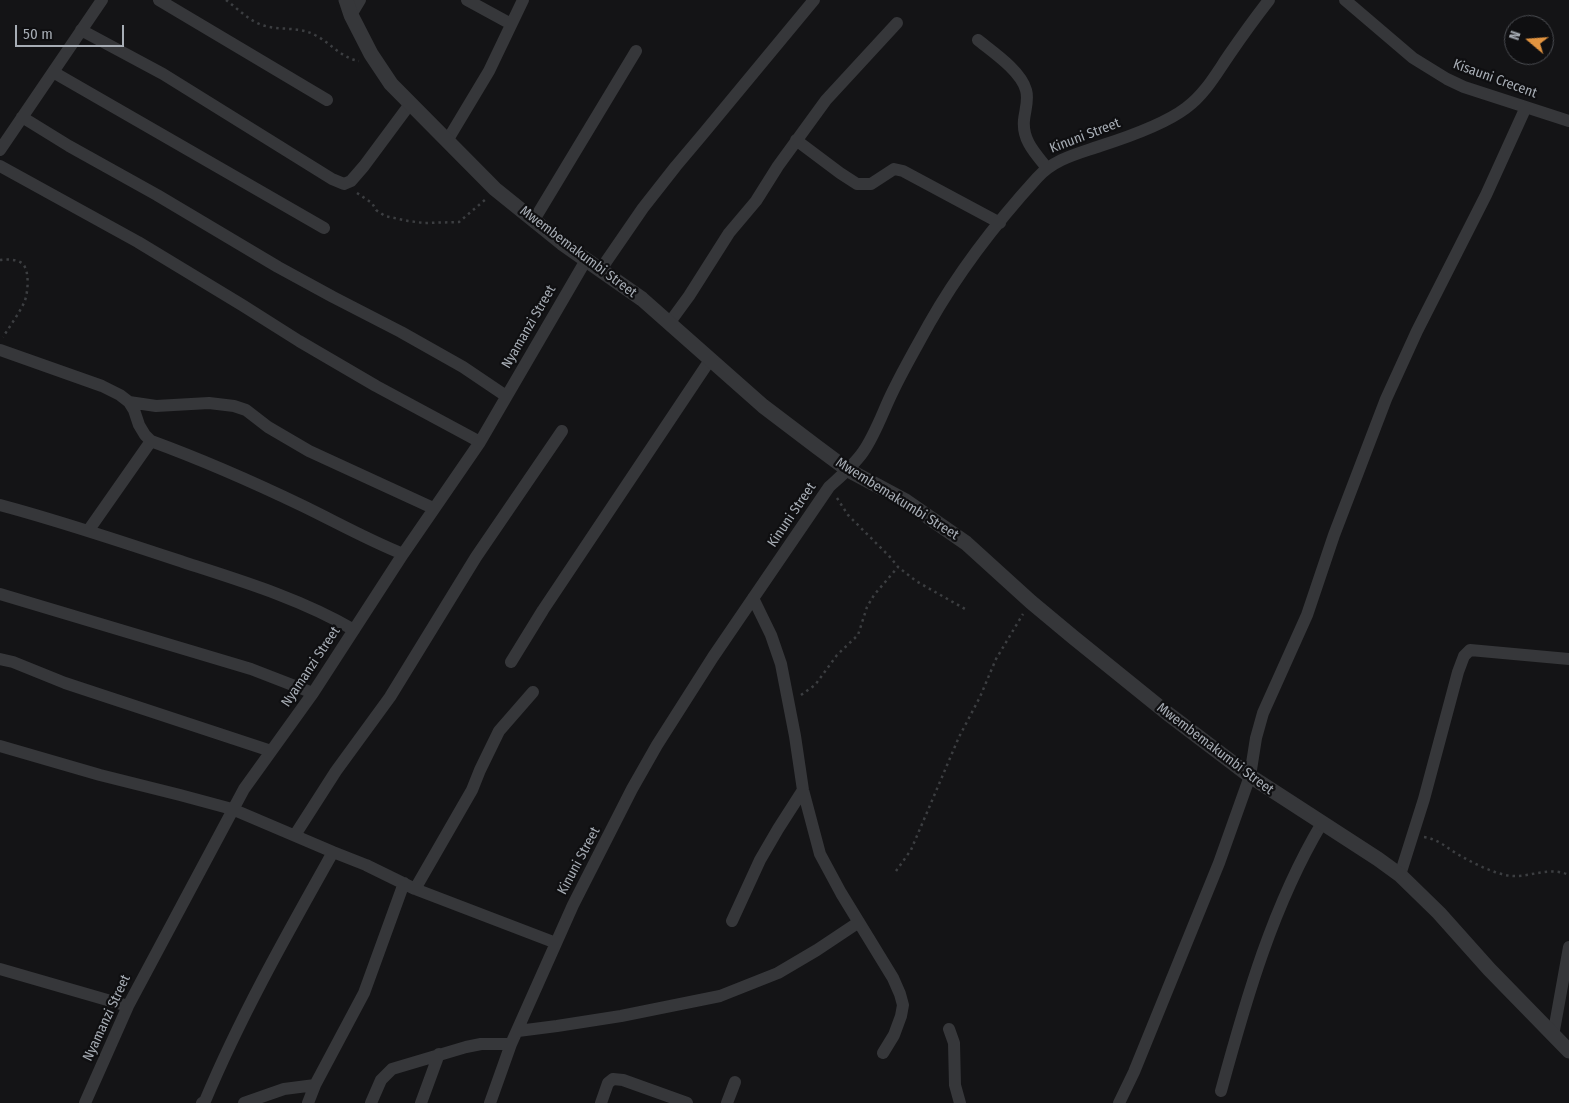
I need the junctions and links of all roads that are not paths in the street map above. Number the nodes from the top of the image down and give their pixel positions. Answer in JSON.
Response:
{"nodes":[{"id":1,"x":102,"y":0,"type":"edge"},
{"id":2,"x":159,"y":0,"type":"edge"},
{"id":3,"x":346,"y":0,"type":"edge"},
{"id":4,"x":360,"y":0,"type":"edge"},
{"id":5,"x":467,"y":0,"type":"edge"},
{"id":6,"x":523,"y":0,"type":"edge"},
{"id":7,"x":814,"y":0,"type":"edge"},
{"id":8,"x":1269,"y":0,"type":"edge"},
{"id":9,"x":1345,"y":0,"type":"edge"},
{"id":10,"x":351,"y":15,"type":"junction"},
{"id":11,"x":897,"y":23,"type":"dead end"},
{"id":12,"x":511,"y":24,"type":"junction"},
{"id":13,"x":81,"y":30,"type":"junction"},
{"id":14,"x":978,"y":40,"type":"dead end"},
{"id":15,"x":636,"y":51,"type":"dead end"},
{"id":16,"x":54,"y":72,"type":"junction"},
{"id":17,"x":326,"y":100,"type":"dead end"},
{"id":18,"x":410,"y":104,"type":"junction"},
{"id":19,"x":1526,"y":107,"type":"junction"},
{"id":20,"x":22,"y":117,"type":"junction"},
{"id":21,"x":1569,"y":121,"type":"edge"},
{"id":22,"x":796,"y":140,"type":"junction"},
{"id":23,"x":447,"y":142,"type":"junction"},
{"id":24,"x":0,"y":149,"type":"edge"},
{"id":25,"x":0,"y":166,"type":"edge"},
{"id":26,"x":1047,"y":168,"type":"junction"},
{"id":27,"x":534,"y":220,"type":"junction"},
{"id":28,"x":1000,"y":223,"type":"junction"},
{"id":29,"x":324,"y":228,"type":"dead end"},
{"id":30,"x":586,"y":260,"type":"junction"},
{"id":31,"x":601,"y":269,"type":"junction"},
{"id":32,"x":670,"y":322,"type":"junction"},
{"id":33,"x":0,"y":350,"type":"edge"},
{"id":34,"x":710,"y":360,"type":"junction"},
{"id":35,"x":506,"y":396,"type":"junction"},
{"id":36,"x":129,"y":402,"type":"junction"},
{"id":37,"x":562,"y":431,"type":"dead end"},
{"id":38,"x":151,"y":441,"type":"junction"},
{"id":39,"x":480,"y":442,"type":"junction"},
{"id":40,"x":848,"y":470,"type":"junction"},
{"id":41,"x":0,"y":505,"type":"edge"},
{"id":42,"x":434,"y":508,"type":"junction"},
{"id":43,"x":88,"y":531,"type":"junction"},
{"id":44,"x":403,"y":554,"type":"junction"},
{"id":45,"x":0,"y":594,"type":"edge"},
{"id":46,"x":753,"y":598,"type":"junction"},
{"id":47,"x":354,"y":630,"type":"junction"},
{"id":48,"x":0,"y":659,"type":"edge"},
{"id":49,"x":1569,"y":659,"type":"edge"},
{"id":50,"x":511,"y":662,"type":"dead end"},
{"id":51,"x":533,"y":692,"type":"dead end"},
{"id":52,"x":313,"y":693,"type":"junction"},
{"id":53,"x":0,"y":746,"type":"edge"},
{"id":54,"x":271,"y":751,"type":"junction"},
{"id":55,"x":1250,"y":776,"type":"junction"},
{"id":56,"x":803,"y":790,"type":"junction"},
{"id":57,"x":232,"y":809,"type":"junction"},
{"id":58,"x":1322,"y":823,"type":"junction"},
{"id":59,"x":295,"y":835,"type":"junction"},
{"id":60,"x":333,"y":852,"type":"junction"},
{"id":61,"x":1400,"y":876,"type":"junction"},
{"id":62,"x":409,"y":886,"type":"junction"},
{"id":63,"x":732,"y":921,"type":"dead end"},
{"id":64,"x":859,"y":922,"type":"junction"},
{"id":65,"x":556,"y":943,"type":"junction"},
{"id":66,"x":1569,"y":947,"type":"edge"},
{"id":67,"x":0,"y":969,"type":"edge"},
{"id":68,"x":128,"y":1006,"type":"junction"},
{"id":69,"x":949,"y":1029,"type":"dead end"},
{"id":70,"x":518,"y":1031,"type":"junction"},
{"id":71,"x":1553,"y":1036,"type":"junction"},
{"id":72,"x":511,"y":1044,"type":"junction"},
{"id":73,"x":1569,"y":1051,"type":"edge"},
{"id":74,"x":884,"y":1053,"type":"dead end"},
{"id":75,"x":439,"y":1054,"type":"junction"},
{"id":76,"x":735,"y":1082,"type":"dead end"},
{"id":77,"x":316,"y":1085,"type":"junction"},
{"id":78,"x":1221,"y":1091,"type":"dead end"},
{"id":79,"x":205,"y":1102,"type":"edge"},
{"id":80,"x":493,"y":1102,"type":"edge"},
{"id":81,"x":85,"y":1103,"type":"edge"},
{"id":82,"x":244,"y":1103,"type":"edge"},
{"id":83,"x":308,"y":1103,"type":"edge"},
{"id":84,"x":371,"y":1103,"type":"edge"},
{"id":85,"x":421,"y":1103,"type":"edge"},
{"id":86,"x":601,"y":1103,"type":"edge"},
{"id":87,"x":687,"y":1103,"type":"edge"},
{"id":88,"x":727,"y":1103,"type":"edge"},
{"id":89,"x":960,"y":1103,"type":"edge"},
{"id":90,"x":1119,"y":1103,"type":"edge"}],
"edges":[{"from":1,"to":13,"type":"street"},
{"from":2,"to":17,"type":"street"},
{"from":3,"to":10,"type":"street","name":"Mwembemakumbi Street"},
{"from":4,"to":10,"type":"street"},
{"from":5,"to":12,"type":"street"},
{"from":6,"to":12,"type":"street"},
{"from":7,"to":31,"type":"street"},
{"from":8,"to":26,"type":"street","name":"Kinuni Street"},
{"from":9,"to":19,"type":"street","name":"Kisauni Crecent"},
{"from":10,"to":18,"type":"street","name":"Mwembemakumbi Street"},
{"from":11,"to":22,"type":"street"},
{"from":12,"to":23,"type":"street"},
{"from":13,"to":16,"type":"street"},
{"from":13,"to":18,"type":"street"},
{"from":14,"to":26,"type":"street"},
{"from":15,"to":27,"type":"street"},
{"from":16,"to":20,"type":"street"},
{"from":16,"to":29,"type":"street"},
{"from":18,"to":23,"type":"street","name":"Mwembemakumbi Street"},
{"from":19,"to":21,"type":"street","name":"Kisauni Crecent"},
{"from":19,"to":55,"type":"street"},
{"from":20,"to":24,"type":"street"},
{"from":20,"to":35,"type":"street"},
{"from":22,"to":28,"type":"street"},
{"from":22,"to":32,"type":"street"},
{"from":23,"to":27,"type":"street","name":"Mwembemakumbi Street"},
{"from":25,"to":39,"type":"street"},
{"from":26,"to":28,"type":"street","name":"Kinuni Street"},
{"from":27,"to":30,"type":"street","name":"Mwembemakumbi Street"},
{"from":28,"to":40,"type":"street","name":"Kinuni Street"},
{"from":30,"to":31,"type":"street","name":"Mwembemakumbi Street"},
{"from":30,"to":35,"type":"street","name":"Nyamanzi Street"},
{"from":31,"to":32,"type":"street","name":"Mwembemakumbi Street"},
{"from":32,"to":34,"type":"street","name":"Mwembemakumbi Street"},
{"from":33,"to":36,"type":"street"},
{"from":34,"to":40,"type":"street","name":"Mwembemakumbi Street"},
{"from":34,"to":50,"type":"street"},
{"from":35,"to":39,"type":"street","name":"Nyamanzi Street"},
{"from":36,"to":38,"type":"street"},
{"from":36,"to":42,"type":"street"},
{"from":37,"to":59,"type":"street"},
{"from":38,"to":43,"type":"street"},
{"from":38,"to":44,"type":"street"},
{"from":39,"to":42,"type":"street","name":"Nyamanzi Street"},
{"from":40,"to":46,"type":"street","name":"Kinuni Street"},
{"from":40,"to":55,"type":"street","name":"Mwembemakumbi Street"},
{"from":41,"to":43,"type":"street"},
{"from":42,"to":44,"type":"street","name":"Nyamanzi Street"},
{"from":43,"to":47,"type":"street"},
{"from":44,"to":47,"type":"street","name":"Nyamanzi Street"},
{"from":45,"to":52,"type":"street"},
{"from":46,"to":56,"type":"street"},
{"from":46,"to":65,"type":"street","name":"Kinuni Street"},
{"from":47,"to":52,"type":"street","name":"Nyamanzi Street"},
{"from":48,"to":54,"type":"street"},
{"from":49,"to":61,"type":"street"},
{"from":51,"to":62,"type":"street"},
{"from":52,"to":54,"type":"street","name":"Nyamanzi Street"},
{"from":53,"to":57,"type":"street"},
{"from":54,"to":57,"type":"street","name":"Nyamanzi Street"},
{"from":55,"to":58,"type":"street","name":"Mwembemakumbi Street"},
{"from":55,"to":90,"type":"street"},
{"from":56,"to":63,"type":"street"},
{"from":56,"to":64,"type":"street"},
{"from":57,"to":59,"type":"street"},
{"from":57,"to":68,"type":"street","name":"Nyamanzi Street"},
{"from":58,"to":61,"type":"street","name":"Mwembemakumbi Street"},
{"from":58,"to":78,"type":"street"},
{"from":59,"to":60,"type":"street"},
{"from":60,"to":62,"type":"street"},
{"from":60,"to":79,"type":"street"},
{"from":61,"to":71,"type":"street","name":"Mwembemakumbi Street"},
{"from":62,"to":65,"type":"street"},
{"from":62,"to":77,"type":"street"},
{"from":64,"to":70,"type":"street"},
{"from":64,"to":74,"type":"street"},
{"from":65,"to":70,"type":"street","name":"Kinuni Street"},
{"from":66,"to":71,"type":"street"},
{"from":67,"to":68,"type":"street"},
{"from":68,"to":81,"type":"street","name":"Nyamanzi Street"},
{"from":69,"to":89,"type":"street"},
{"from":70,"to":72,"type":"street","name":"Kinuni Street"},
{"from":71,"to":73,"type":"street","name":"Mwembemakumbi Street"},
{"from":72,"to":75,"type":"street"},
{"from":72,"to":80,"type":"street","name":"Kinuni Street"},
{"from":75,"to":84,"type":"street"},
{"from":75,"to":85,"type":"street"},
{"from":76,"to":88,"type":"street"},
{"from":77,"to":82,"type":"street"},
{"from":77,"to":83,"type":"street"},
{"from":86,"to":87,"type":"street"}]}
